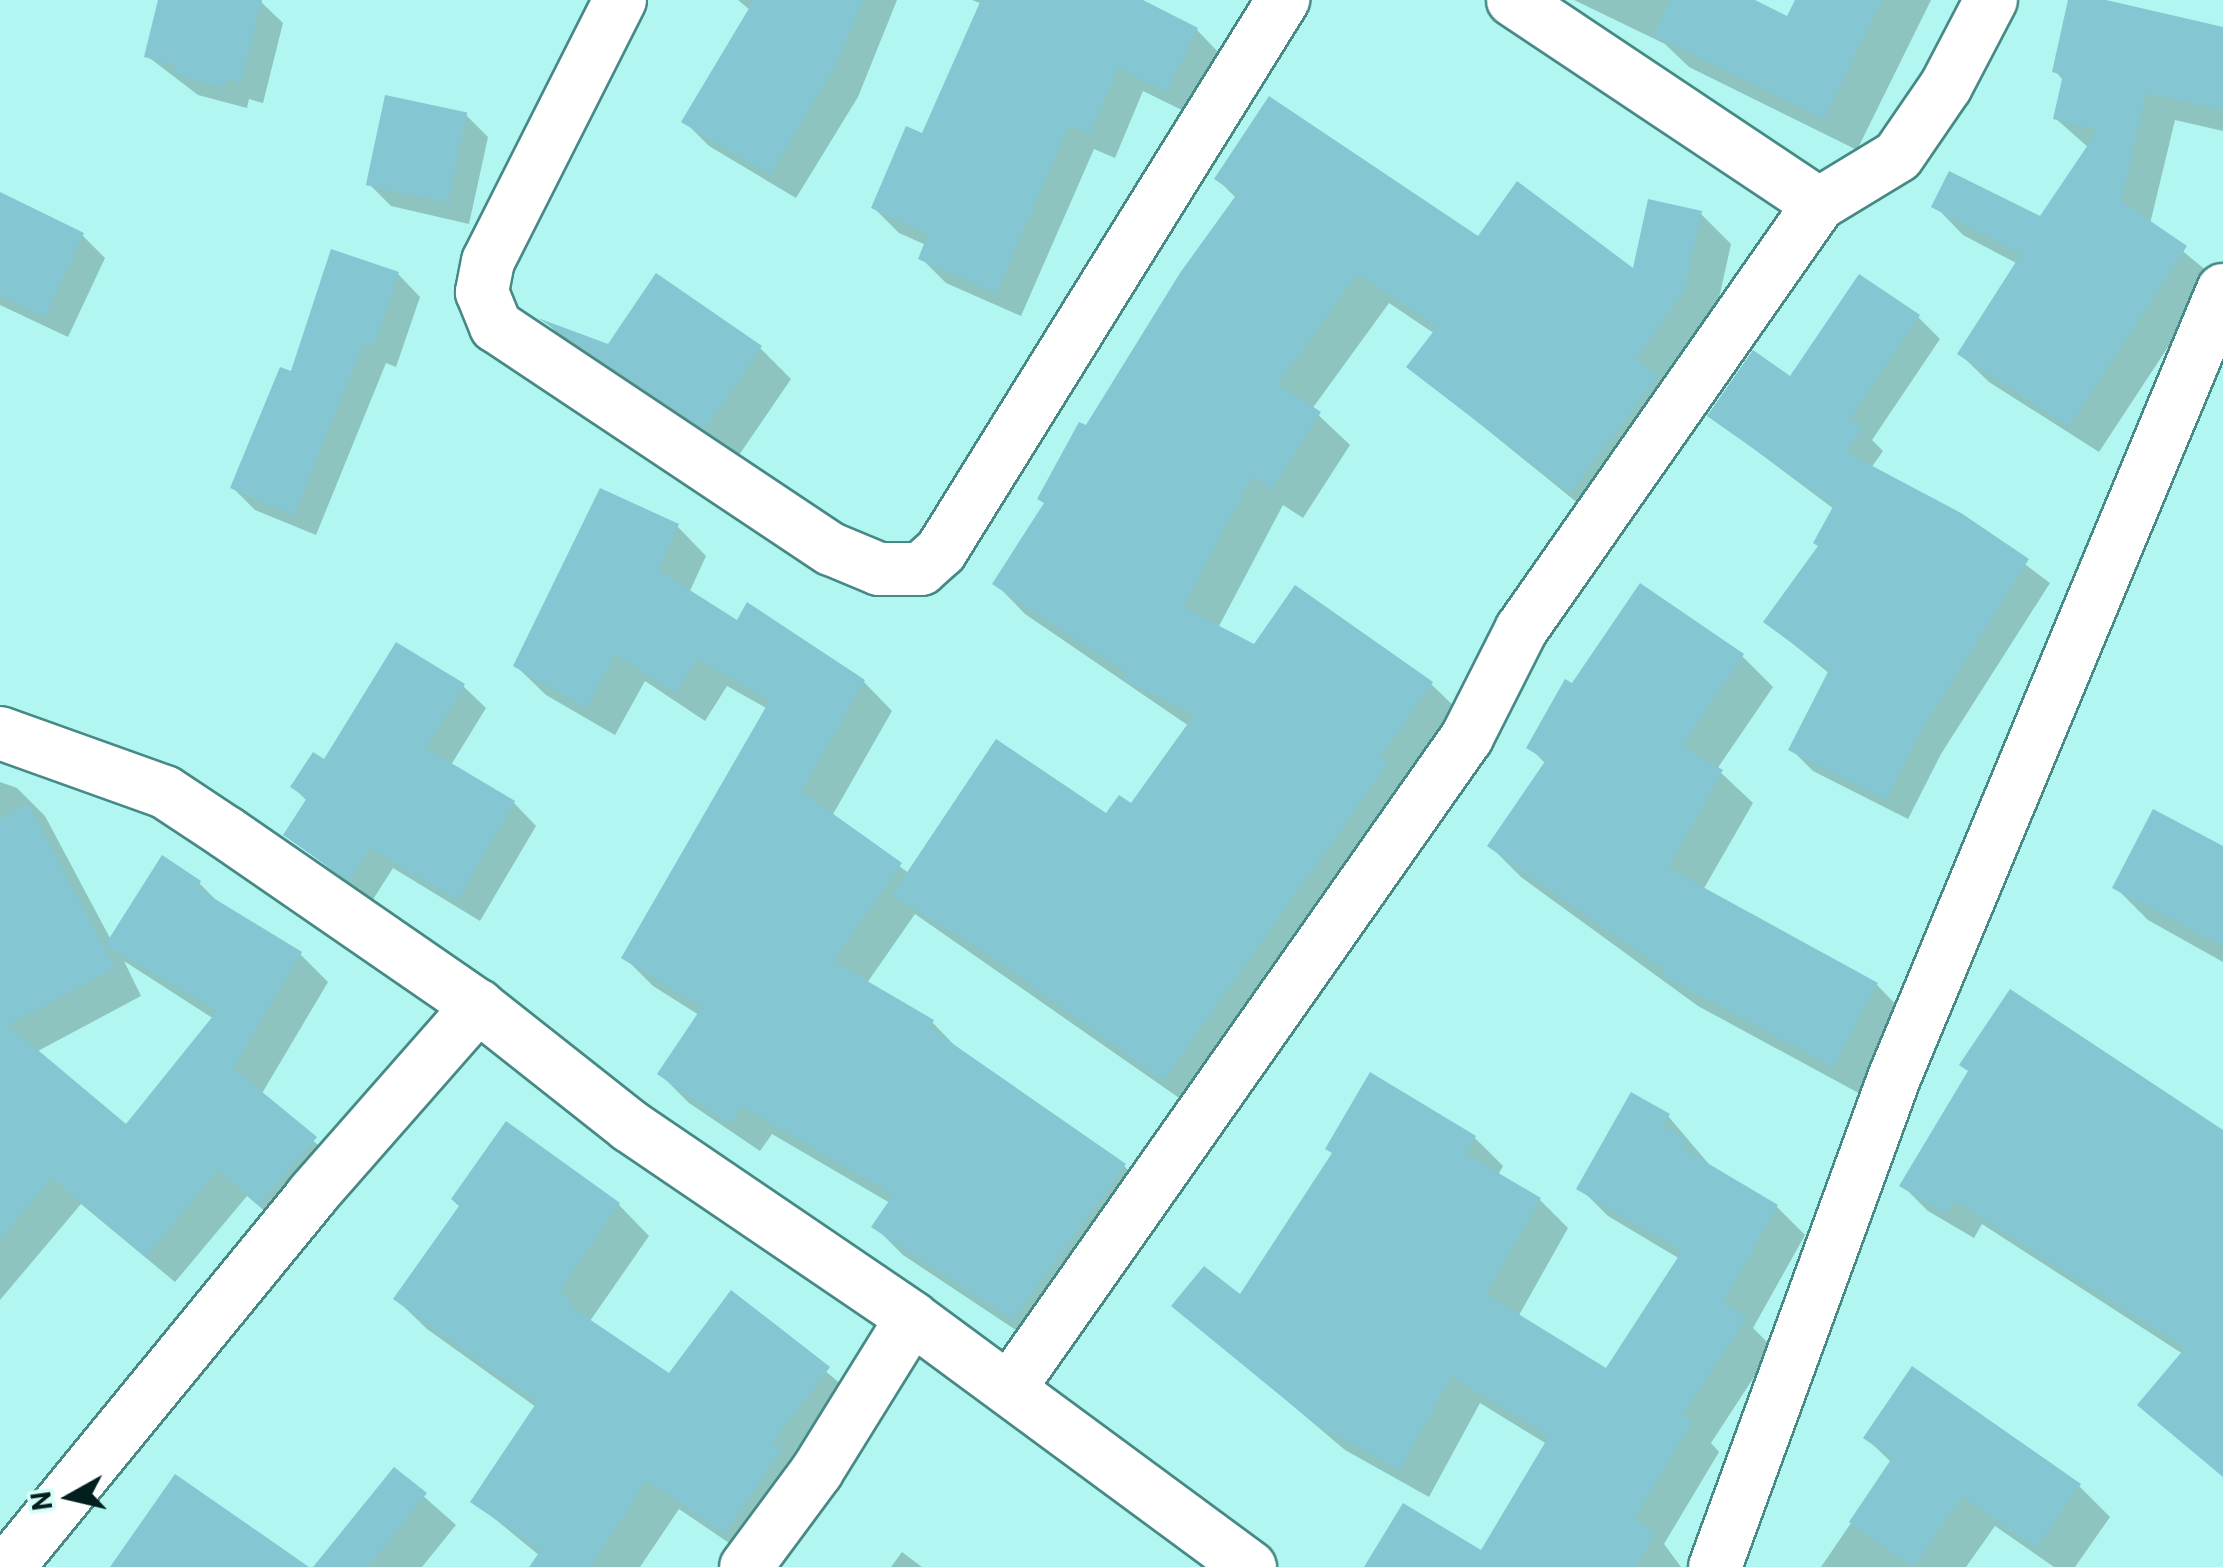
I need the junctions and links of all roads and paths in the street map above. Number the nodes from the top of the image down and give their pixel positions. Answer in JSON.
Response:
{"nodes":[{"id":1,"x":620,"y":0,"type":"edge"},
{"id":2,"x":1283,"y":0,"type":"edge"},
{"id":3,"x":1513,"y":0,"type":"edge"},
{"id":4,"x":1991,"y":0,"type":"edge"},
{"id":5,"x":1819,"y":204,"type":"junction"},
{"id":6,"x":2223,"y":290,"type":"edge"},
{"id":7,"x":0,"y":733,"type":"edge"},
{"id":8,"x":478,"y":1006,"type":"junction"},
{"id":9,"x":912,"y":1318,"type":"junction"},
{"id":10,"x":1010,"y":1389,"type":"junction"},
{"id":11,"x":8,"y":1567,"type":"edge"},
{"id":12,"x":746,"y":1567,"type":"edge"},
{"id":13,"x":1250,"y":1567,"type":"edge"},
{"id":14,"x":1716,"y":1567,"type":"edge"}],
"edges":[{"from":1,"to":2,"type":"street"},
{"from":3,"to":5,"type":"street"},
{"from":4,"to":5,"type":"street"},
{"from":5,"to":10,"type":"street"},
{"from":6,"to":14,"type":"street"},
{"from":7,"to":8,"type":"street"},
{"from":8,"to":9,"type":"street"},
{"from":8,"to":11,"type":"street"},
{"from":9,"to":10,"type":"street"},
{"from":9,"to":12,"type":"street"},
{"from":10,"to":13,"type":"street"}]}
